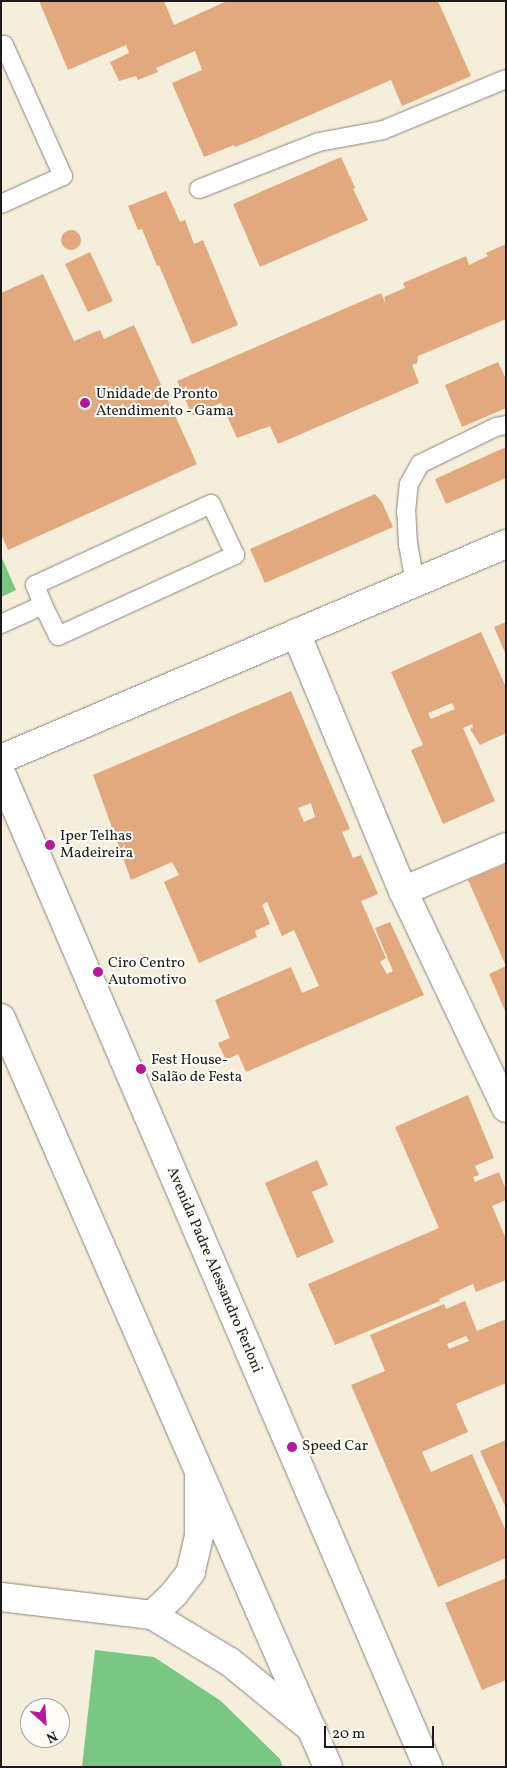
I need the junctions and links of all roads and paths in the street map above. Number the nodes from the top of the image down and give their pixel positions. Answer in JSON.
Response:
{"nodes":[{"id":1,"x":1,"y":46,"type":"edge"},
{"id":2,"x":506,"y":79,"type":"edge"},
{"id":3,"x":199,"y":189,"type":"dead end"},
{"id":4,"x":1,"y":204,"type":"edge"},
{"id":5,"x":506,"y":425,"type":"edge"},
{"id":6,"x":506,"y":544,"type":"edge"},
{"id":7,"x":415,"y":583,"type":"junction"},
{"id":8,"x":43,"y":605,"type":"junction"},
{"id":9,"x":1,"y":624,"type":"edge"},
{"id":10,"x":296,"y":633,"type":"junction"},
{"id":11,"x":1,"y":759,"type":"edge"},
{"id":12,"x":1,"y":773,"type":"edge"},
{"id":13,"x":506,"y":846,"type":"edge"},
{"id":14,"x":403,"y":891,"type":"junction"},
{"id":15,"x":1,"y":1018,"type":"edge"},
{"id":16,"x":505,"y":1104,"type":"edge"},
{"id":17,"x":199,"y":1473,"type":"junction"},
{"id":18,"x":1,"y":1597,"type":"edge"},
{"id":19,"x":152,"y":1615,"type":"junction"},
{"id":20,"x":312,"y":1729,"type":"junction"},
{"id":21,"x":328,"y":1767,"type":"edge"},
{"id":22,"x":428,"y":1767,"type":"edge"}],
"edges":[{"from":1,"to":4,"type":"lane"},
{"from":2,"to":3,"type":"lane"},
{"from":5,"to":7,"type":"lane"},
{"from":6,"to":7,"type":"main road"},
{"from":7,"to":10,"type":"main road"},
{"from":8,"to":8,"type":"lane"},
{"from":8,"to":9,"type":"lane"},
{"from":10,"to":11,"type":"main road"},
{"from":10,"to":14,"type":"main road"},
{"from":12,"to":22,"type":"main road","name":"Avenida Padre Alessandro Ferloni"},
{"from":13,"to":14,"type":"main road"},
{"from":14,"to":16,"type":"main road"},
{"from":15,"to":17,"type":"main road"},
{"from":17,"to":19,"type":"main road"},
{"from":17,"to":20,"type":"main road"},
{"from":18,"to":19,"type":"main road"},
{"from":19,"to":20,"type":"main road"},
{"from":20,"to":21,"type":"main road"}]}
